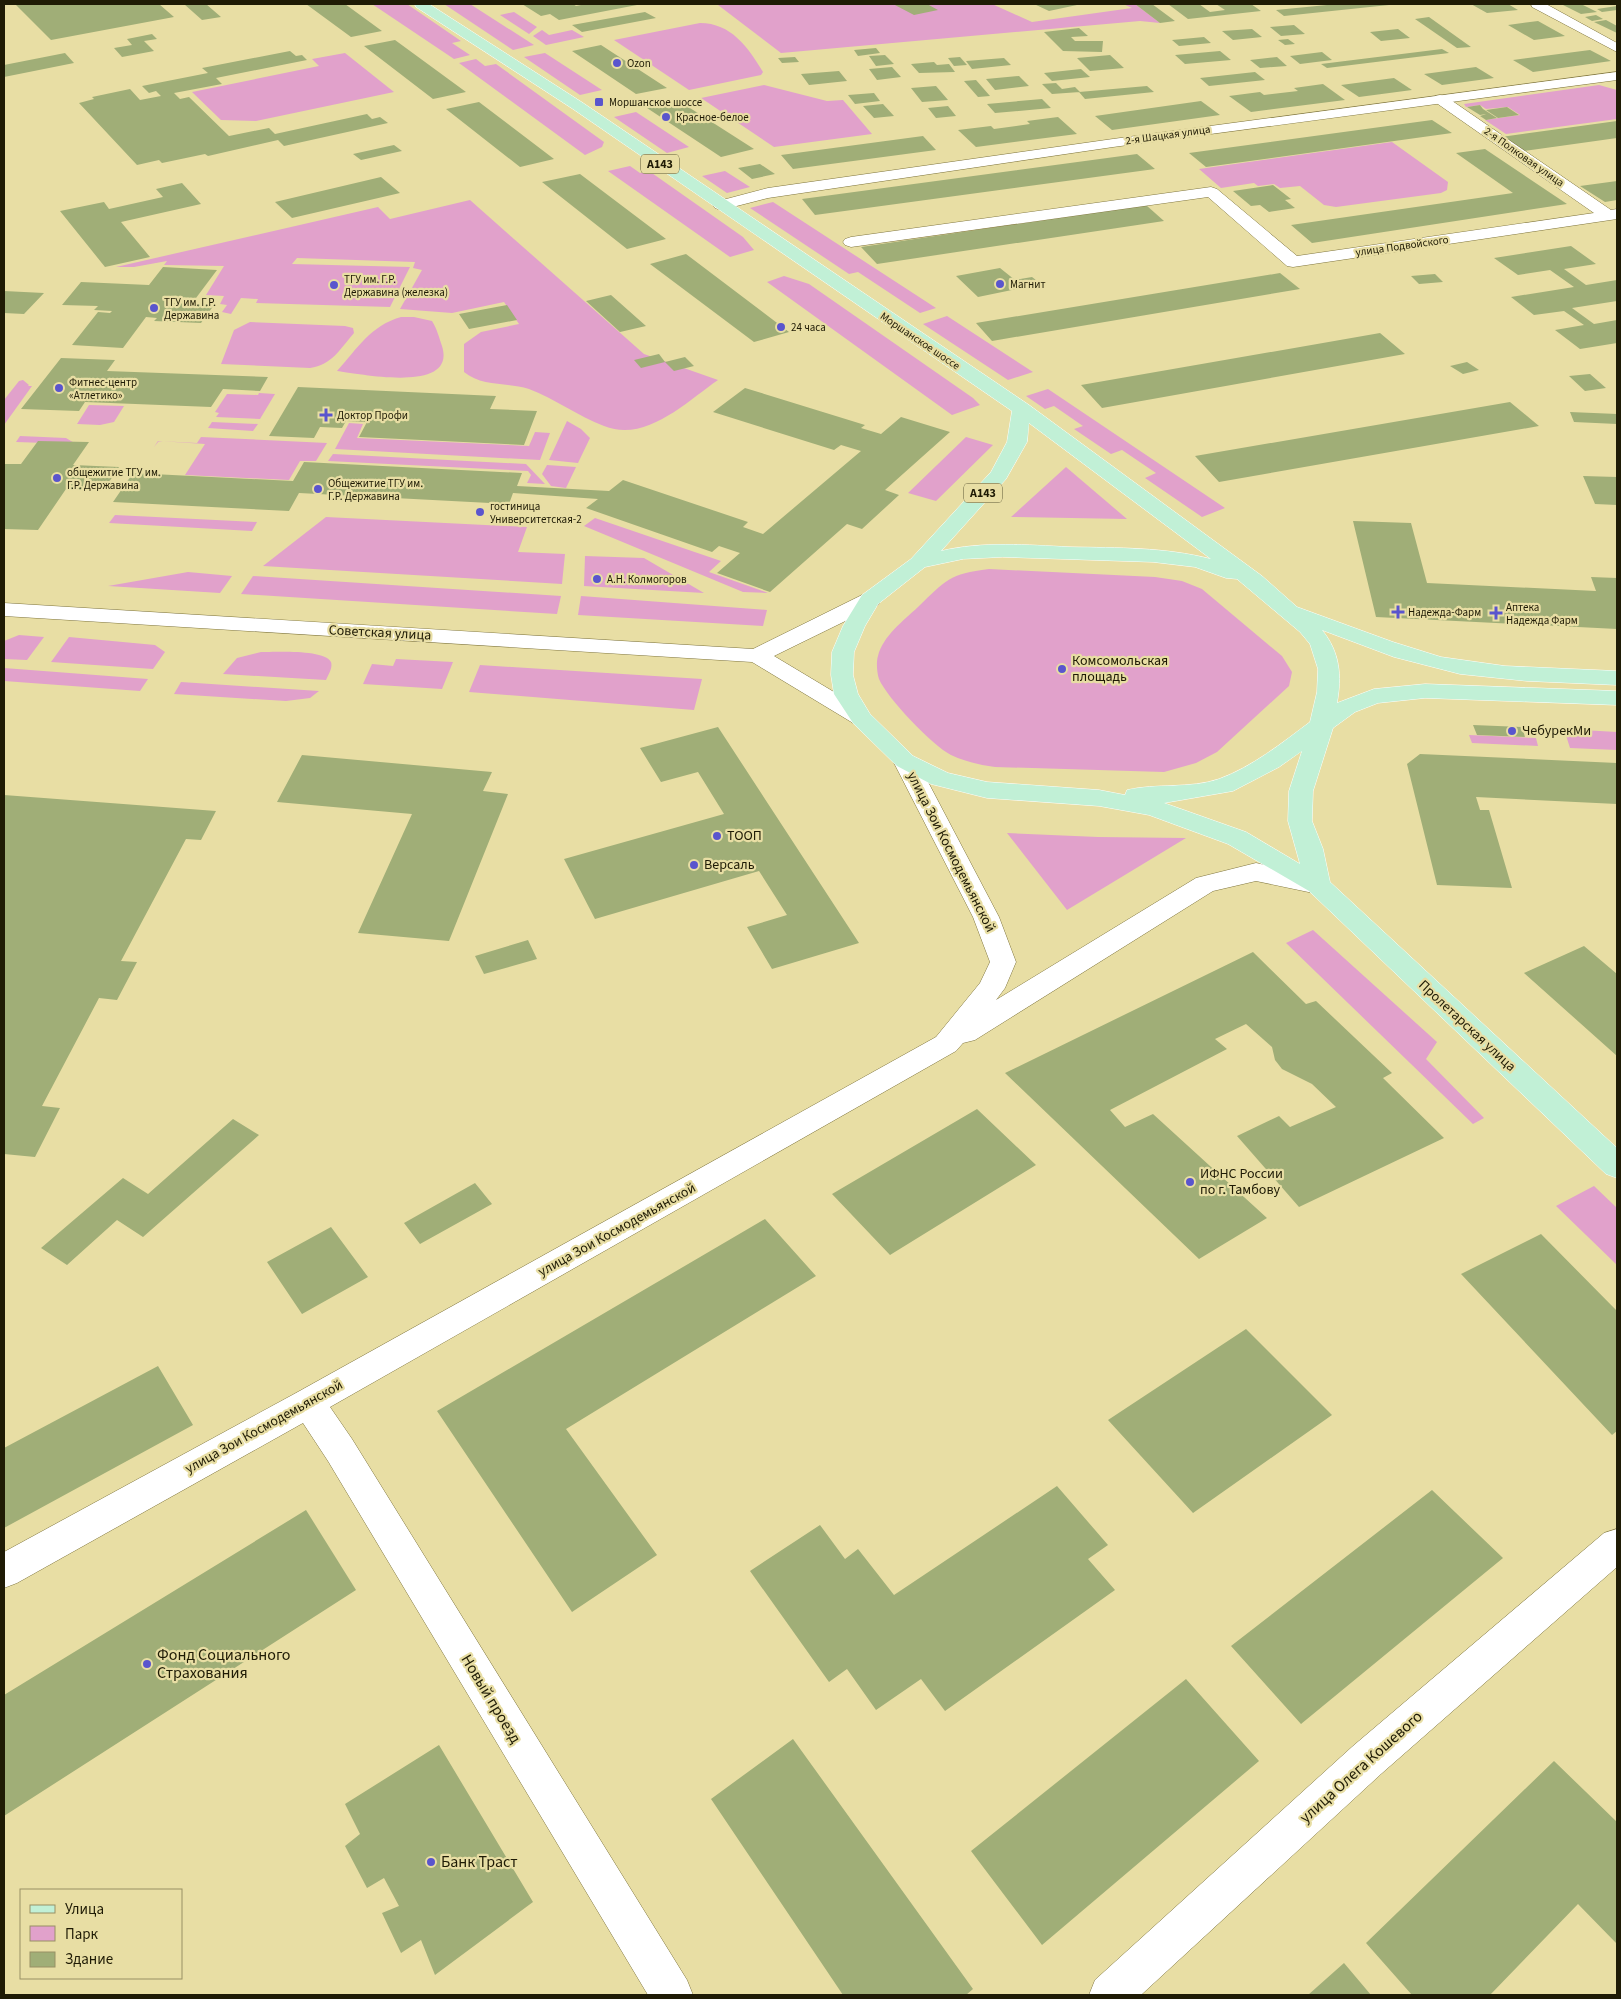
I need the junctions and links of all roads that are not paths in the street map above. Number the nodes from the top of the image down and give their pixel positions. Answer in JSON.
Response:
{"nodes":[{"id":1,"x":422,"y":4,"type":"edge"},
{"id":2,"x":1537,"y":4,"type":"edge"},
{"id":3,"x":1617,"y":48,"type":"edge"},
{"id":4,"x":1617,"y":76,"type":"edge"},
{"id":5,"x":1440,"y":99,"type":"junction"},
{"id":6,"x":721,"y":205,"type":"junction"},
{"id":7,"x":1613,"y":215,"type":"edge"},
{"id":8,"x":851,"y":242,"type":"dead end"},
{"id":9,"x":1022,"y":409,"type":"junction"},
{"id":10,"x":918,"y":563,"type":"junction"},
{"id":11,"x":1254,"y":581,"type":"junction"},
{"id":12,"x":870,"y":600,"type":"junction"},
{"id":13,"x":4,"y":610,"type":"edge"},
{"id":14,"x":1290,"y":610,"type":"junction"},
{"id":15,"x":757,"y":656,"type":"junction"},
{"id":16,"x":1617,"y":678,"type":"edge"},
{"id":17,"x":1617,"y":698,"type":"edge"},
{"id":18,"x":861,"y":718,"type":"junction"},
{"id":19,"x":1321,"y":728,"type":"junction"},
{"id":20,"x":905,"y":761,"type":"junction"},
{"id":21,"x":1099,"y":798,"type":"junction"},
{"id":22,"x":1318,"y":885,"type":"junction"},
{"id":23,"x":946,"y":1044,"type":"junction"},
{"id":24,"x":1617,"y":1166,"type":"edge"},
{"id":25,"x":308,"y":1403,"type":"junction"},
{"id":26,"x":1617,"y":1545,"type":"edge"},
{"id":27,"x":4,"y":1571,"type":"edge"},
{"id":28,"x":672,"y":1995,"type":"edge"},
{"id":29,"x":1110,"y":1995,"type":"edge"}],
"edges":[{"from":1,"to":6,"type":"main road","name":"Моршанское шоссе","number":"А143"},
{"from":2,"to":3,"type":"street"},
{"from":4,"to":5,"type":"street","name":"2-я Шацкая улица"},
{"from":5,"to":6,"type":"street","name":"2-я Шацкая улица"},
{"from":5,"to":7,"type":"street","name":"2-я Полковая улица"},
{"from":6,"to":9,"type":"main road","name":"Моршанское шоссе","number":"А143"},
{"from":7,"to":8,"type":"street","name":"улица Подвойского"},
{"from":9,"to":10,"type":"main road","number":"А143"},
{"from":9,"to":11,"type":"main road","name":"Моршанское шоссе"},
{"from":10,"to":11,"type":"main road"},
{"from":10,"to":12,"type":"main road"},
{"from":11,"to":14,"type":"main road"},
{"from":12,"to":15,"type":"street"},
{"from":12,"to":18,"type":"main road"},
{"from":13,"to":15,"type":"street","name":"Советская улица"},
{"from":14,"to":16,"type":"main road"},
{"from":14,"to":19,"type":"main road"},
{"from":15,"to":18,"type":"street"},
{"from":17,"to":19,"type":"main road"},
{"from":18,"to":20,"type":"main road"},
{"from":19,"to":21,"type":"main road"},
{"from":19,"to":22,"type":"main road"},
{"from":20,"to":21,"type":"main road"},
{"from":20,"to":23,"type":"street","name":"улица Зои Космодемьянской"},
{"from":21,"to":22,"type":"main road","name":"Пролетарская улица"},
{"from":22,"to":23,"type":"street"},
{"from":22,"to":24,"type":"main road","name":"Пролетарская улица"},
{"from":23,"to":25,"type":"street","name":"улица Зои Космодемьянской"},
{"from":25,"to":27,"type":"street","name":"улица Зои Космодемьянской"},
{"from":25,"to":28,"type":"street","name":"Новый проезд"},
{"from":26,"to":29,"type":"street","name":"улица Олега Кошевого"}]}
